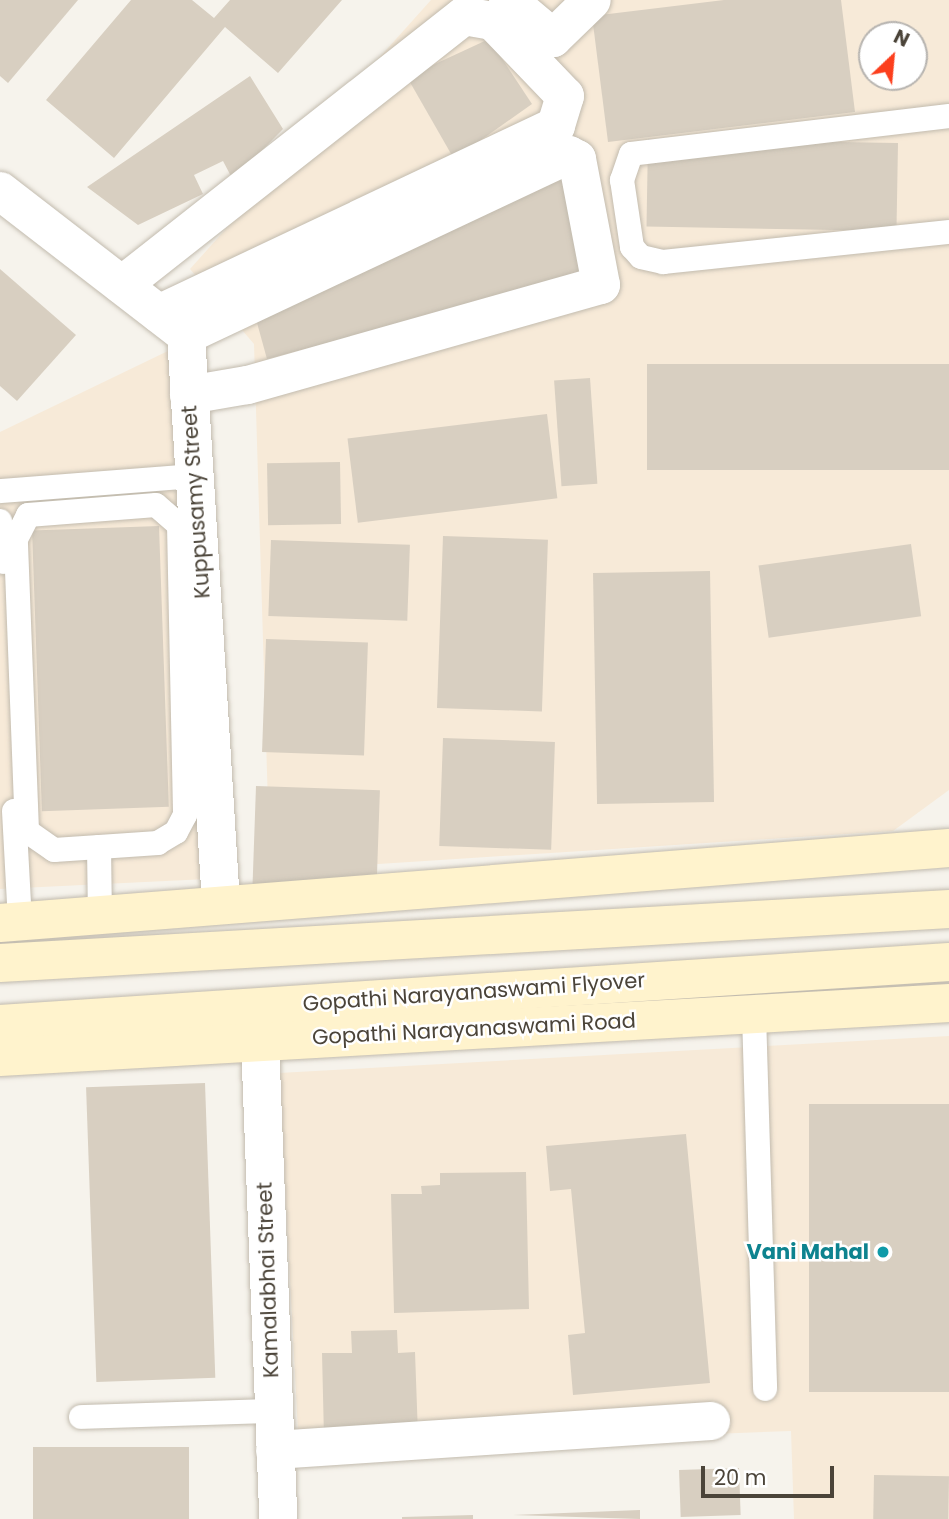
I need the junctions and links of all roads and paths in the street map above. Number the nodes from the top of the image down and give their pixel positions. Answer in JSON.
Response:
{"nodes":[{"id":1,"x":508,"y":0,"type":"edge"},
{"id":2,"x":592,"y":0,"type":"edge"},
{"id":3,"x":949,"y":116,"type":"edge"},
{"id":4,"x":0,"y":191,"type":"edge"},
{"id":5,"x":949,"y":232,"type":"edge"},
{"id":6,"x":122,"y":285,"type":"junction"},
{"id":7,"x":172,"y":325,"type":"junction"},
{"id":8,"x":189,"y":395,"type":"junction"},
{"id":9,"x":195,"y":476,"type":"junction"},
{"id":10,"x":0,"y":491,"type":"edge"},
{"id":11,"x":0,"y":521,"type":"edge"},
{"id":12,"x":99,"y":847,"type":"junction"},
{"id":13,"x":948,"y":853,"type":"edge"},
{"id":14,"x":221,"y":904,"type":"junction"},
{"id":15,"x":949,"y":909,"type":"edge"},
{"id":16,"x":100,"y":915,"type":"junction"},
{"id":17,"x":10,"y":922,"type":"edge"},
{"id":18,"x":949,"y":962,"type":"edge"},
{"id":19,"x":0,"y":963,"type":"edge"},
{"id":20,"x":949,"y":1003,"type":"edge"},
{"id":21,"x":754,"y":1014,"type":"junction"},
{"id":22,"x":0,"y":1024,"type":"edge"},
{"id":23,"x":260,"y":1041,"type":"junction"},
{"id":24,"x":0,"y":1057,"type":"edge"},
{"id":25,"x":765,"y":1390,"type":"dead end"},
{"id":26,"x":273,"y":1411,"type":"junction"},
{"id":27,"x":81,"y":1418,"type":"dead end"},
{"id":28,"x":711,"y":1421,"type":"dead end"},
{"id":29,"x":275,"y":1450,"type":"junction"},
{"id":30,"x":278,"y":1519,"type":"edge"}],
"edges":[{"from":1,"to":2,"type":"street"},
{"from":3,"to":5,"type":"lane"},
{"from":4,"to":6,"type":"street"},
{"from":6,"to":7,"type":"street"},
{"from":6,"to":7,"type":"street"},
{"from":7,"to":8,"type":"street","name":"Kuppusamy Street"},
{"from":7,"to":8,"type":"street"},
{"from":8,"to":9,"type":"street","name":"Kuppusamy Street"},
{"from":9,"to":10,"type":"lane"},
{"from":9,"to":14,"type":"street","name":"Kuppusamy Street"},
{"from":11,"to":17,"type":"lane"},
{"from":12,"to":12,"type":"lane"},
{"from":12,"to":16,"type":"lane"},
{"from":13,"to":14,"type":"main road"},
{"from":14,"to":16,"type":"main road"},
{"from":15,"to":19,"type":"main road"},
{"from":16,"to":17,"type":"main road"},
{"from":18,"to":22,"type":"main road","name":"Gopathi Narayanaswami Flyover"},
{"from":20,"to":21,"type":"main road","name":"Gopathi Narayanaswami Road"},
{"from":21,"to":23,"type":"main road","name":"Gopathi Narayanaswami Road"},
{"from":21,"to":25,"type":"lane"},
{"from":23,"to":24,"type":"main road","name":"Gopathi Narayanaswami Road"},
{"from":23,"to":26,"type":"street","name":"Kamalabhai Street"},
{"from":26,"to":27,"type":"lane"},
{"from":26,"to":29,"type":"street","name":"Kamalabhai Street"},
{"from":28,"to":29,"type":"street"},
{"from":29,"to":30,"type":"street","name":"Kamalabhai Street"}]}
